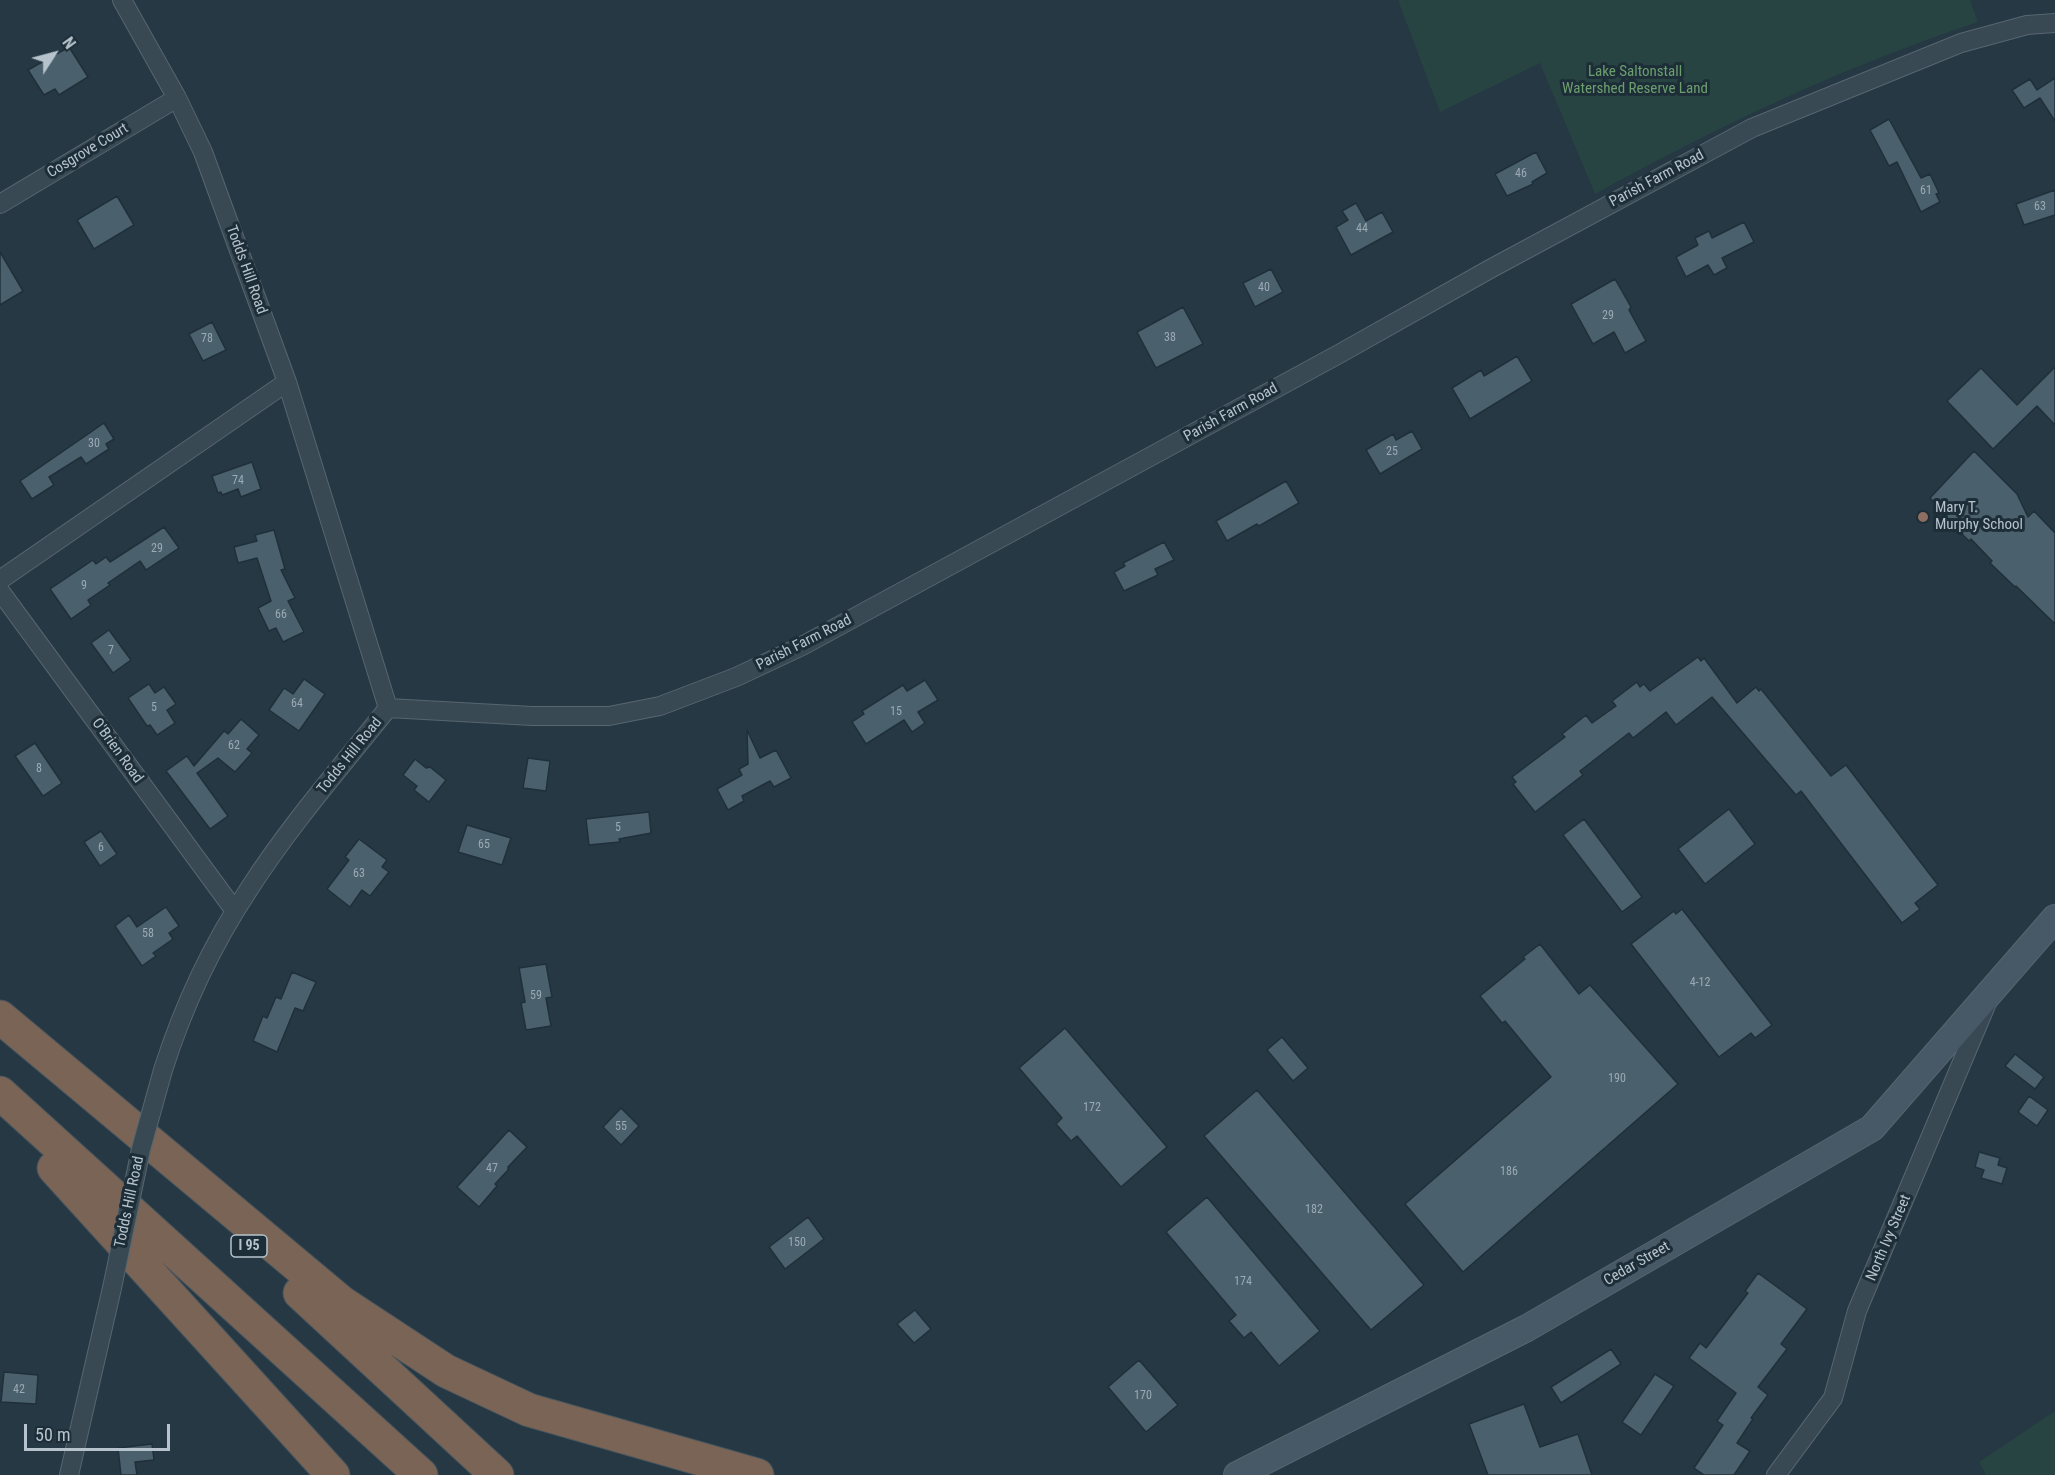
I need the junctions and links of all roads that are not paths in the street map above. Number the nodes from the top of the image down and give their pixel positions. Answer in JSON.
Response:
{"nodes":[{"id":1,"x":122,"y":0,"type":"edge"},
{"id":2,"x":2055,"y":23,"type":"edge"},
{"id":3,"x":177,"y":98,"type":"junction"},
{"id":4,"x":0,"y":204,"type":"edge"},
{"id":5,"x":287,"y":382,"type":"junction"},
{"id":6,"x":0,"y":580,"type":"edge"},
{"id":7,"x":0,"y":591,"type":"edge"},
{"id":8,"x":388,"y":708,"type":"junction"},
{"id":9,"x":235,"y":911,"type":"junction"},
{"id":10,"x":2055,"y":918,"type":"edge"},
{"id":11,"x":1992,"y":992,"type":"junction"},
{"id":12,"x":0,"y":1017,"type":"edge"},
{"id":13,"x":0,"y":1094,"type":"edge"},
{"id":14,"x":0,"y":1114,"type":"edge"},
{"id":15,"x":69,"y":1475,"type":"edge"},
{"id":16,"x":333,"y":1475,"type":"edge"},
{"id":17,"x":421,"y":1475,"type":"edge"},
{"id":18,"x":497,"y":1475,"type":"edge"},
{"id":19,"x":757,"y":1475,"type":"edge"},
{"id":20,"x":1238,"y":1475,"type":"edge"},
{"id":21,"x":1776,"y":1475,"type":"edge"}],
"edges":[{"from":1,"to":3,"type":"street","name":"Todds Hill Road"},
{"from":2,"to":8,"type":"street","name":"Parish Farm Road"},
{"from":3,"to":4,"type":"street","name":"Cosgrove Court"},
{"from":3,"to":5,"type":"street","name":"Todds Hill Road"},
{"from":5,"to":6,"type":"street"},
{"from":5,"to":8,"type":"street","name":"Todds Hill Road"},
{"from":7,"to":9,"type":"street","name":"O'Brien Road"},
{"from":8,"to":9,"type":"street","name":"Todds Hill Road"},
{"from":9,"to":15,"type":"street","name":"Todds Hill Road","bridge":true},
{"from":10,"to":11,"type":"main road","name":"Cedar Street"},
{"from":11,"to":20,"type":"main road","name":"Cedar Street"},
{"from":11,"to":21,"type":"street","name":"North Ivy Street"},
{"from":12,"to":18,"type":"highway","number":"I 95"},
{"from":12,"to":19,"type":"highway"},
{"from":13,"to":17,"type":"highway"},
{"from":14,"to":16,"type":"highway"}]}
